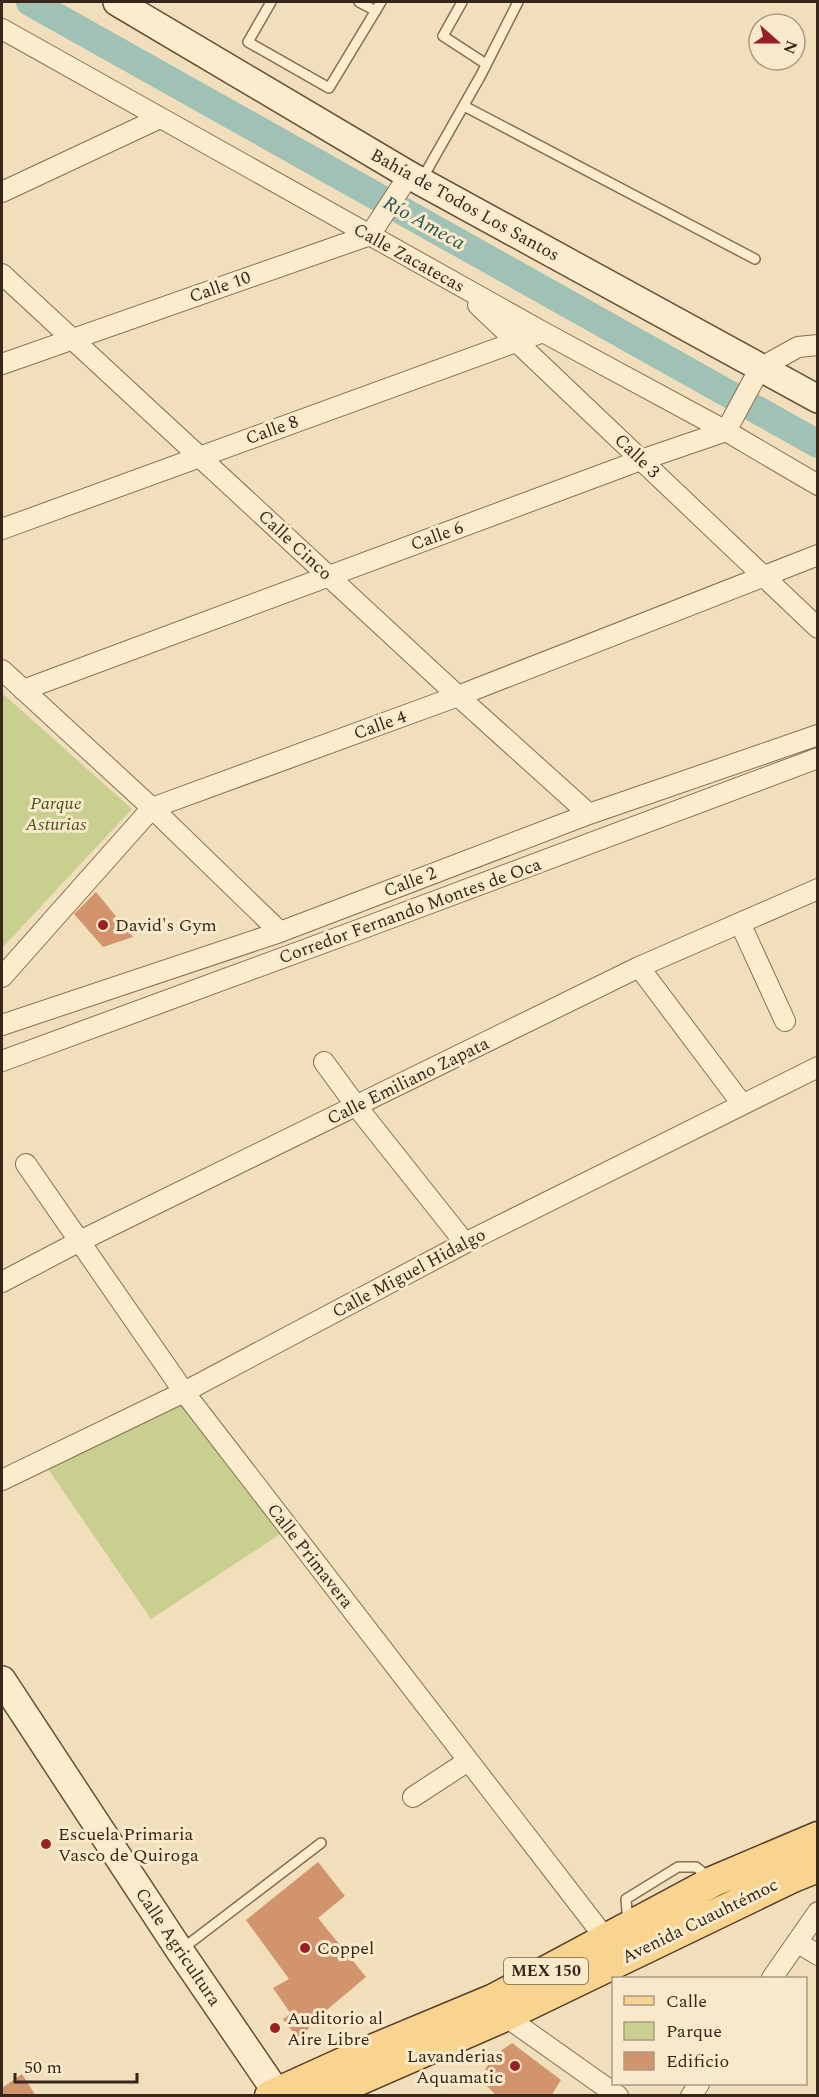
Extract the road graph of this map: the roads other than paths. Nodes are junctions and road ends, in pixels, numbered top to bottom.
1 (117, 2) edge
2 (271, 2) edge
3 (359, 2) edge
4 (381, 2) edge
5 (462, 2) edge
6 (518, 2) edge
7 (376, 11) junction
8 (2, 29) edge
9 (486, 64) junction
10 (464, 106) junction
11 (160, 118) junction
12 (411, 181) junction
13 (2, 192) edge
14 (370, 236) junction
15 (755, 259) dead end
16 (2, 274) edge
17 (456, 284) junction
18 (543, 332) junction
19 (71, 339) junction
20 (517, 342) junction
21 (818, 345) edge
22 (2, 364) edge
23 (756, 375) junction
24 (818, 399) edge
25 (726, 431) junction
26 (200, 456) junction
27 (641, 460) junction
28 (818, 485) edge
29 (2, 529) edge
30 (818, 555) edge
31 (329, 576) junction
32 (764, 576) junction
33 (818, 628) edge
34 (2, 670) edge
35 (23, 690) junction
36 (458, 696) junction
37 (818, 735) edge
38 (818, 758) edge
39 (152, 807) junction
40 (589, 814) junction
41 (818, 890) edge
42 (740, 923) junction
43 (280, 932) junction
44 (639, 967) junction
45 (2, 977) edge
46 (785, 1021) dead end
47 (2, 1025) edge
48 (2, 1061) edge
49 (324, 1062) dead end
50 (818, 1067) edge
51 (742, 1104) junction
52 (357, 1107) junction
53 (26, 1164) dead end
54 (80, 1241) junction
55 (465, 1243) junction
56 (2, 1282) edge
57 (184, 1392) junction
58 (2, 1480) edge
59 (2, 1680) edge
60 (468, 1761) junction
61 (413, 1797) dead end
62 (818, 1838) edge
63 (321, 1843) dead end
64 (818, 1867) edge
65 (818, 1912) edge
66 (617, 1933) junction
67 (797, 1942) junction
68 (180, 1951) junction
69 (818, 1955) edge
70 (773, 1977) edge
71 (505, 2016) junction
72 (273, 2094) edge
73 (322, 2096) edge
74 (618, 2096) edge

1 - 12 main road, Bahía de Todos Los Santos
2 - 7 lane
3 - 7 lane
4 - 7 lane
5 - 9 lane
6 - 9 lane
8 - 11 street, Calle Zacatecas
9 - 10 lane
10 - 12 lane
10 - 15 lane
11 - 13 street
11 - 14 street, Calle Zacatecas
12 - 14 street
12 - 23 main road, Bahía de Todos Los Santos
14 - 17 street, Calle Zacatecas
14 - 19 street, Calle 10
16 - 19 street, Calle Cinco
17 - 18 street, Calle Zacatecas
17 - 20 street, Calle 3
18 - 20 street, Calle 8
18 - 25 street, Calle Zacatecas
19 - 22 street, Calle 10
19 - 26 street, Calle Cinco
20 - 26 street, Calle 8
20 - 27 street, Calle 3
21 - 23 street
23 - 24 main road, Bahía de Todos Los Santos
23 - 25 street
25 - 27 street, Calle 6
25 - 28 street, Calle Zacatecas
26 - 29 street, Calle 8
26 - 31 street, Calle Cinco
27 - 31 street, Calle 6
27 - 32 street, Calle 3
30 - 32 street, Calle 4
31 - 35 street, Calle 6
31 - 36 street, Calle Cinco
32 - 33 street, Calle 3
32 - 36 street, Calle 4
34 - 35 street
35 - 39 street
36 - 39 street, Calle 4
36 - 40 street, Calle Cinco
37 - 40 street, Calle 2
38 - 48 street, Corredor Fernando Montes de Oca
39 - 43 street
39 - 45 street, Calle 4
40 - 43 street, Calle 2
41 - 42 street, Calle Emiliano Zapata
42 - 44 street, Calle Emiliano Zapata
42 - 46 street
43 - 47 street, Calle 2
44 - 51 street
44 - 52 street, Calle Emiliano Zapata
49 - 52 street
50 - 51 street, Calle Miguel Hidalgo
51 - 55 street, Calle Miguel Hidalgo
52 - 54 street, Calle Emiliano Zapata
52 - 55 street
53 - 54 street, Calle Primavera
54 - 56 street, Calle Emiliano Zapata
54 - 57 street, Calle Primavera
55 - 57 street, Calle Miguel Hidalgo
57 - 58 street, Calle Miguel Hidalgo
57 - 60 street, Calle Primavera
59 - 68 main road, Calle Agricultura
60 - 61 street
60 - 66 street, Calle Primavera
62 - 66 main road, MEX 150
63 - 68 lane
64 - 71 main road, Avenida Cuauhtémoc / MEX 150
65 - 67 street
66 - 72 main road, MEX 150
67 - 69 street
67 - 70 street
68 - 72 main road, Calle Agricultura
71 - 73 main road, Avenida Cuauhtémoc / MEX 150
71 - 74 street

